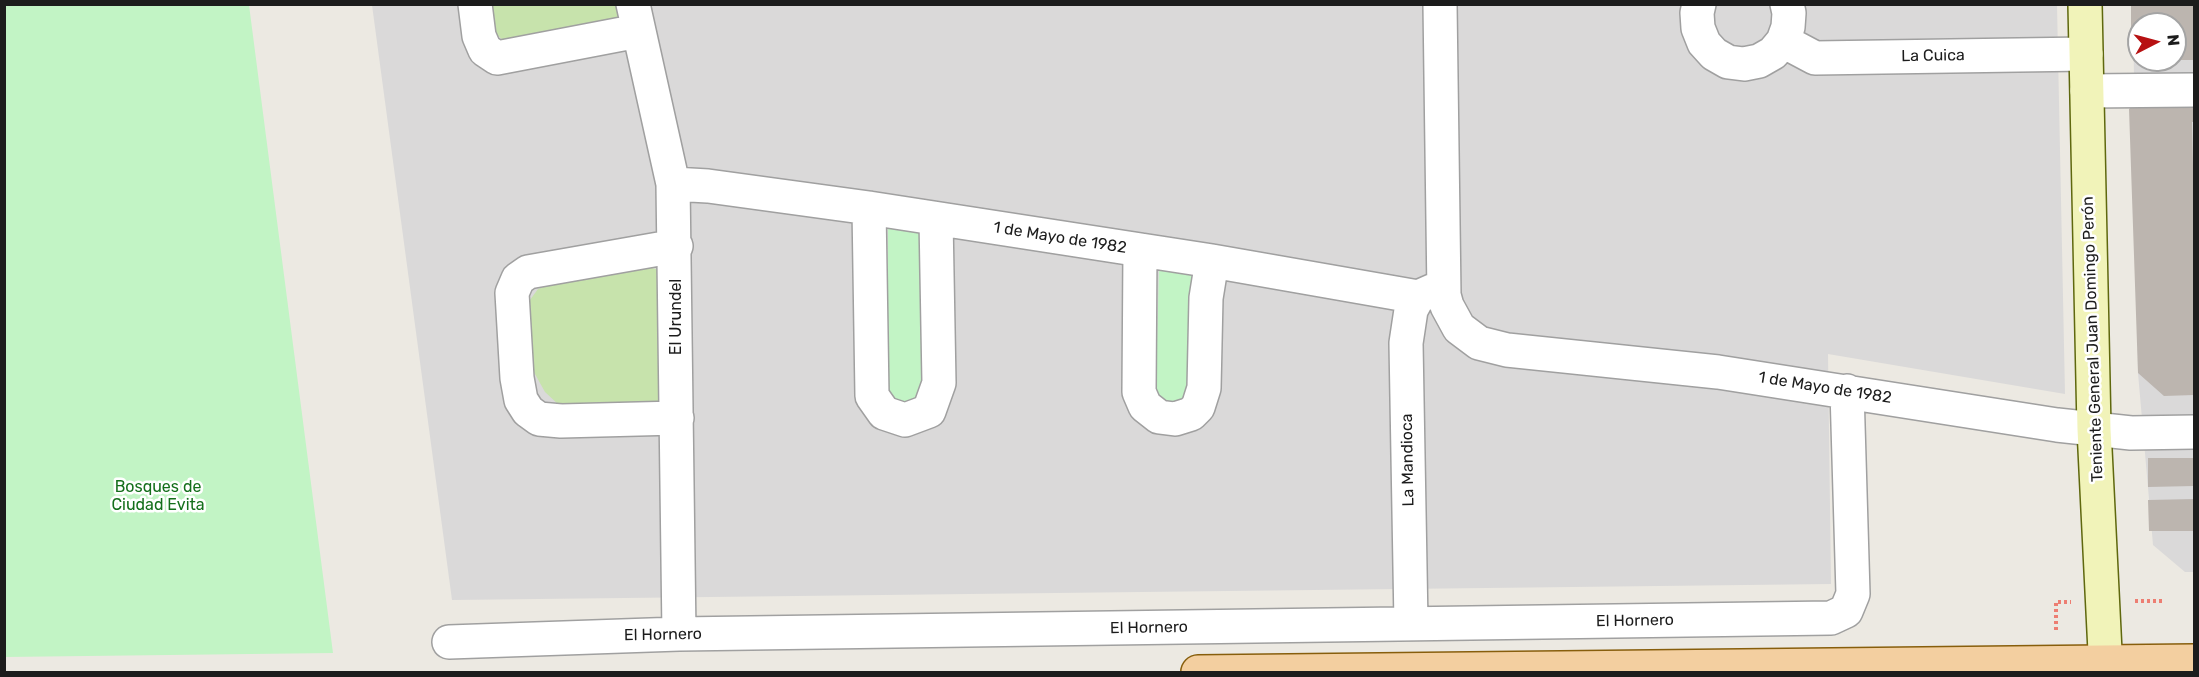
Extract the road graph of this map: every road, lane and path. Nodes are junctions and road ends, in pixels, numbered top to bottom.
1 (475, 4) edge
2 (1440, 4) edge
3 (1699, 4) edge
4 (1787, 4) edge
5 (2085, 4) edge
6 (636, 18) edge
7 (1783, 41) junction
8 (2086, 54) junction
9 (2194, 90) edge
10 (2086, 91) junction
11 (673, 184) junction
12 (868, 208) junction
13 (936, 219) junction
14 (676, 246) junction
15 (1140, 250) junction
16 (1212, 261) junction
17 (1430, 292) junction
18 (1459, 328) joint
19 (1847, 391) junction
20 (677, 418) junction
21 (2094, 429) junction
22 (2194, 432) edge
23 (1411, 624) junction
24 (679, 634) junction
25 (449, 642) dead end
26 (2194, 661) edge
27 (2106, 667) edge
28 (1198, 672) edge

1 - 6 street
2 - 17 street, La Mandioca
3 - 7 street
4 - 7 street
5 - 8 main road, Teniente General Juan Domingo Perón
6 - 11 street, El Urundel
7 - 8 street, La Cuica
8 - 10 main road, Teniente General Juan Domingo Perón
9 - 10 street
10 - 21 main road, Teniente General Juan Domingo Perón
11 - 12 street, 1 de Mayo de 1982
11 - 14 street, El Urundel
12 - 13 street, 1 de Mayo de 1982
12 - 13 street
13 - 15 street, 1 de Mayo de 1982
14 - 20 street, El Urundel
14 - 20 street
15 - 16 street, 1 de Mayo de 1982
15 - 16 street
16 - 17 street, 1 de Mayo de 1982
17 - 18 street, La Mandioca
17 - 23 street, La Mandioca
18 - 19 street, 1 de Mayo de 1982
19 - 21 street, 1 de Mayo de 1982
19 - 23 street, El Hornero
20 - 24 street, El Urundel
21 - 22 street, 1 de Mayo de 1982
21 - 27 main road, Teniente General Juan Domingo Perón
23 - 24 street, El Hornero
24 - 25 street, El Hornero
26 - 27 main road
27 - 28 main road

